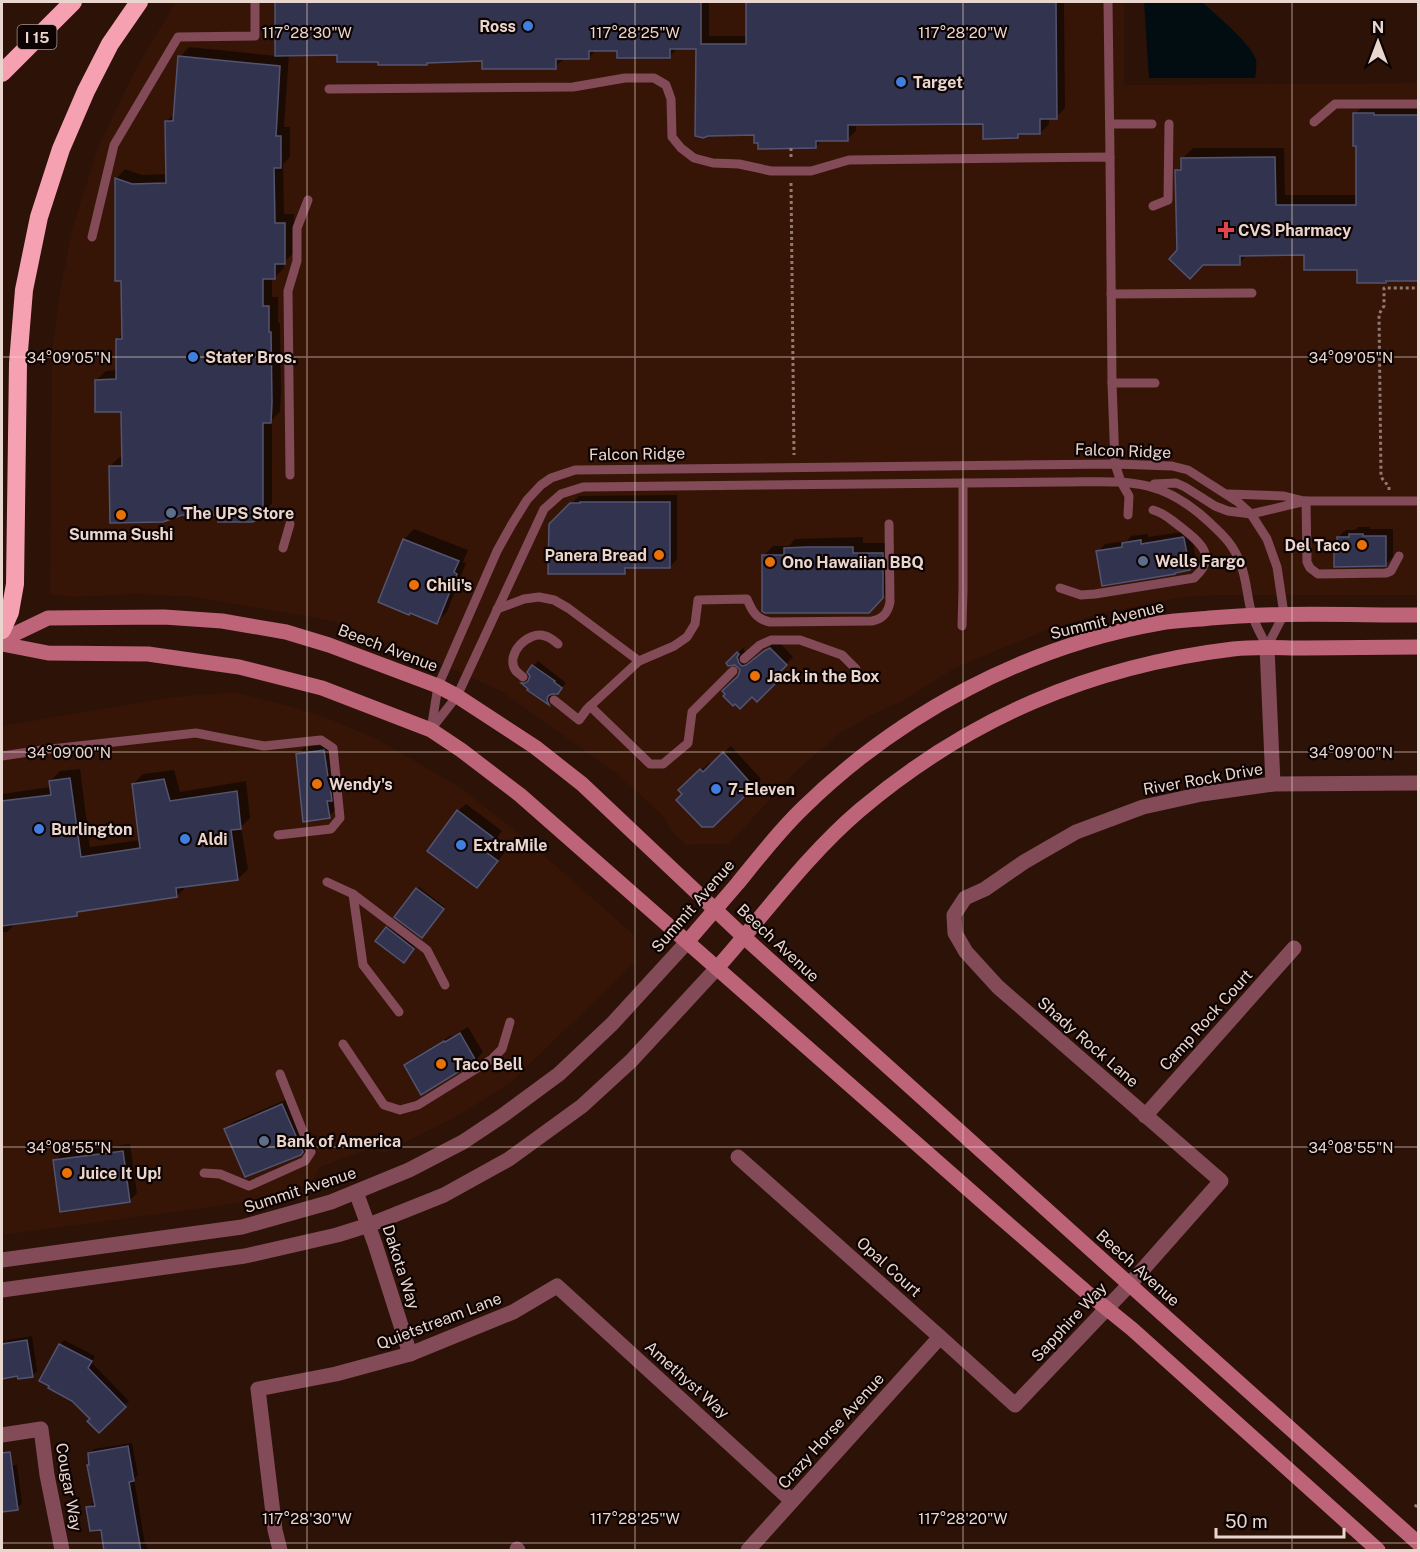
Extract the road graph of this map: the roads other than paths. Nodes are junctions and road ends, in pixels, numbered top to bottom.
1 (73, 2) edge
2 (139, 2) edge
3 (255, 2) edge
4 (1108, 2) edge
5 (2, 73) edge
6 (329, 90) dead end
7 (1419, 104) edge
8 (1314, 122) dead end
9 (1110, 124) junction
10 (1152, 124) dead end
11 (1169, 124) dead end
12 (1110, 157) junction
13 (308, 200) dead end
14 (1153, 206) dead end
15 (92, 237) dead end
16 (1252, 293) dead end
17 (1112, 294) junction
18 (1112, 383) junction
19 (1155, 383) dead end
20 (1115, 464) junction
21 (290, 475) dead end
22 (1121, 482) junction
23 (963, 483) junction
24 (1146, 485) junction
25 (1226, 494) junction
26 (1306, 501) junction
27 (1419, 501) edge
28 (1153, 510) dead end
29 (1251, 514) junction
30 (1128, 515) dead end
31 (290, 524) dead end
32 (889, 524) dead end
33 (283, 548) dead end
34 (1399, 556) dead end
35 (1060, 588) dead end
36 (497, 609) junction
37 (1284, 614) junction
38 (1252, 615) junction
39 (1419, 615) edge
40 (962, 627) dead end
41 (2, 630) edge
42 (2, 642) edge
43 (558, 644) dead end
44 (1267, 647) junction
45 (1419, 647) edge
46 (744, 659) dead end
47 (639, 661) junction
48 (856, 669) dead end
49 (733, 671) dead end
50 (523, 677) dead end
51 (438, 686) junction
52 (457, 696) junction
53 (554, 700) dead end
54 (590, 706) junction
55 (431, 730) junction
56 (2, 756) edge
57 (1419, 783) edge
58 (1273, 784) junction
59 (278, 835) dead end
60 (327, 882) dead end
61 (353, 894) junction
62 (715, 909) junction
63 (954, 915) joint
64 (744, 937) junction
65 (687, 941) junction
66 (1294, 948) dead end
67 (717, 968) junction
68 (445, 985) dead end
69 (399, 1012) dead end
70 (510, 1022) dead end
71 (343, 1044) dead end
72 (280, 1074) dead end
73 (1145, 1116) junction
74 (738, 1157) dead end
75 (204, 1173) dead end
76 (1221, 1181) joint
77 (356, 1192) junction
78 (369, 1225) junction
79 (2, 1260) edge
80 (1129, 1285) junction
81 (556, 1286) joint
82 (2, 1290) edge
83 (1107, 1308) junction
84 (940, 1337) junction
85 (410, 1354) junction
86 (1015, 1406) joint
87 (2, 1435) edge
88 (792, 1501) junction
89 (1419, 1543) edge
90 (62, 1551) edge
91 (280, 1551) edge
92 (748, 1551) edge
93 (1378, 1551) edge

1 - 5 highway, I 15
2 - 41 highway
3 - 15 lane
4 - 9 lane
6 - 12 lane
7 - 8 lane
9 - 10 lane
9 - 12 lane
11 - 14 lane
12 - 17 lane
13 - 21 lane
16 - 17 lane
17 - 18 lane
18 - 19 lane
18 - 20 lane
20 - 22 lane
20 - 25 lane, Falcon Ridge
20 - 51 lane, Falcon Ridge
22 - 23 lane, Falcon Ridge
22 - 24 lane, Falcon Ridge
22 - 30 lane
23 - 36 lane, Falcon Ridge
23 - 40 lane
24 - 29 lane
24 - 38 lane, Falcon Ridge
25 - 26 lane
25 - 29 lane, Falcon Ridge
26 - 27 lane
26 - 29 lane
26 - 34 lane
28 - 35 lane
29 - 37 lane, Falcon Ridge
31 - 33 lane
32 - 47 lane
36 - 47 lane
36 - 52 lane, Falcon Ridge
37 - 38 main road, Summit Avenue
37 - 39 main road, Summit Avenue
37 - 44 lane
38 - 44 lane, Falcon Ridge
38 - 62 main road, Summit Avenue
42 - 51 main road, Beech Avenue
42 - 55 main road, Beech Avenue
43 - 50 lane
44 - 45 main road
44 - 58 street
44 - 64 main road
46 - 48 lane
47 - 54 lane
49 - 54 lane
51 - 52 main road, Beech Avenue
51 - 55 lane, Falcon Ridge
52 - 55 lane, Falcon Ridge
52 - 62 main road, Beech Avenue
53 - 54 lane
55 - 65 main road, Beech Avenue
56 - 59 lane
57 - 58 street, River Rock Drive
58 - 63 street, River Rock Drive
60 - 61 lane
61 - 68 lane
61 - 69 lane
62 - 64 main road, Beech Avenue
62 - 65 main road, Summit Avenue
63 - 73 street, Shady Rock Lane
64 - 67 main road
64 - 80 main road, Beech Avenue
65 - 67 main road, Beech Avenue
65 - 77 street, Summit Avenue
66 - 73 street, Camp Rock Court
67 - 78 street
67 - 83 main road, Beech Avenue
70 - 71 lane
72 - 75 lane
73 - 76 street, Shady Rock Lane
74 - 84 street, Opal Court
76 - 80 street, Sapphire Way
77 - 78 street, Dakota Way
77 - 79 street, Summit Avenue
78 - 82 street
78 - 85 street, Dakota Way
80 - 83 street, Sapphire Way
80 - 89 main road, Beech Avenue
81 - 85 street, Quietstream Lane
81 - 88 street, Amethyst Way
83 - 86 street, Sapphire Way
83 - 93 main road, Beech Avenue
84 - 86 street, Opal Court
84 - 88 street, Crazy Horse Avenue
85 - 91 street, Quietstream Lane
87 - 90 street, Cougar Way
88 - 92 street, Crazy Horse Avenue

